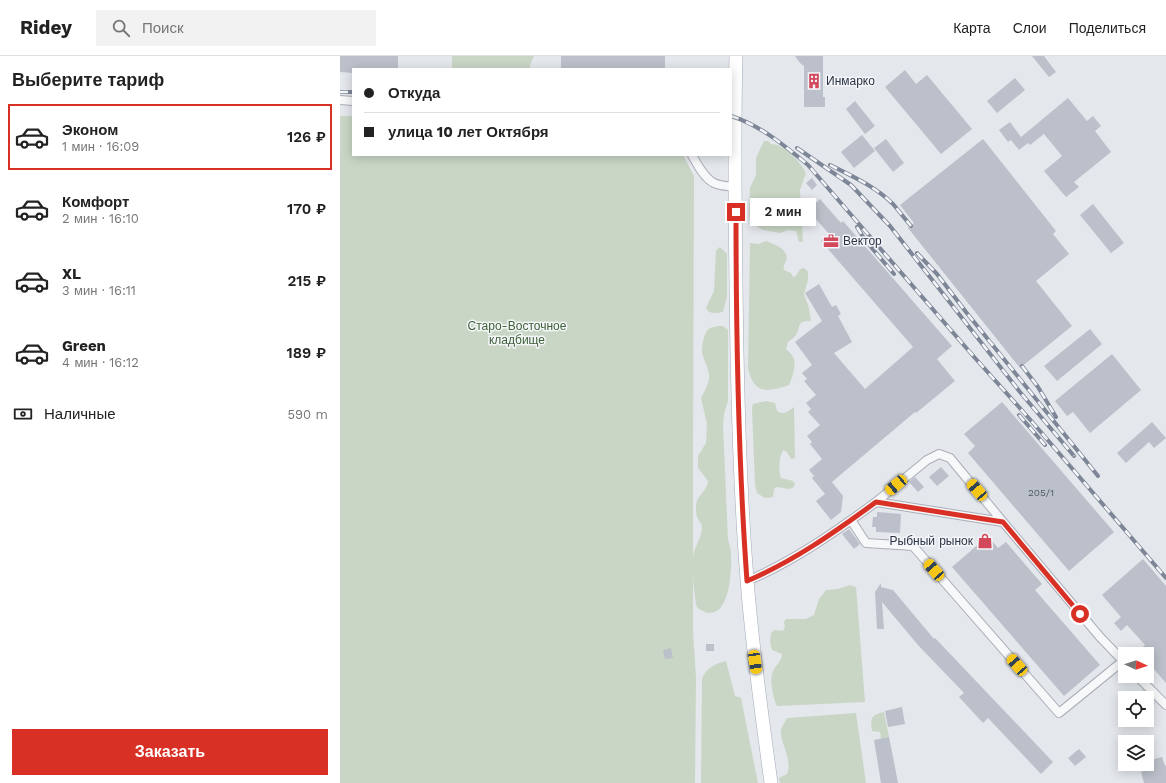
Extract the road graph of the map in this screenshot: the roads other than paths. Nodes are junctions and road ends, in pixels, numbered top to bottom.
1 (728, 56) edge
2 (736, 56) edge
3 (730, 68) edge
4 (732, 75) edge
5 (735, 90) junction
6 (340, 100) edge
7 (352, 100) edge
8 (693, 156) edge
9 (736, 187) junction
10 (876, 502) junction
11 (851, 520) junction
12 (1003, 522) junction
13 (747, 581) junction
14 (1118, 656) edge
15 (1118, 667) edge
16 (1144, 683) edge
17 (1166, 705) edge
18 (771, 783) edge

1 - 3 main road
2 - 5 main road
4 - 5 main road
5 - 9 main road
6 - 7 street
8 - 9 street
9 - 13 main road
10 - 11 street
10 - 12 street
10 - 12 street
11 - 13 street
11 - 15 street
12 - 14 street
13 - 18 main road
16 - 17 street

